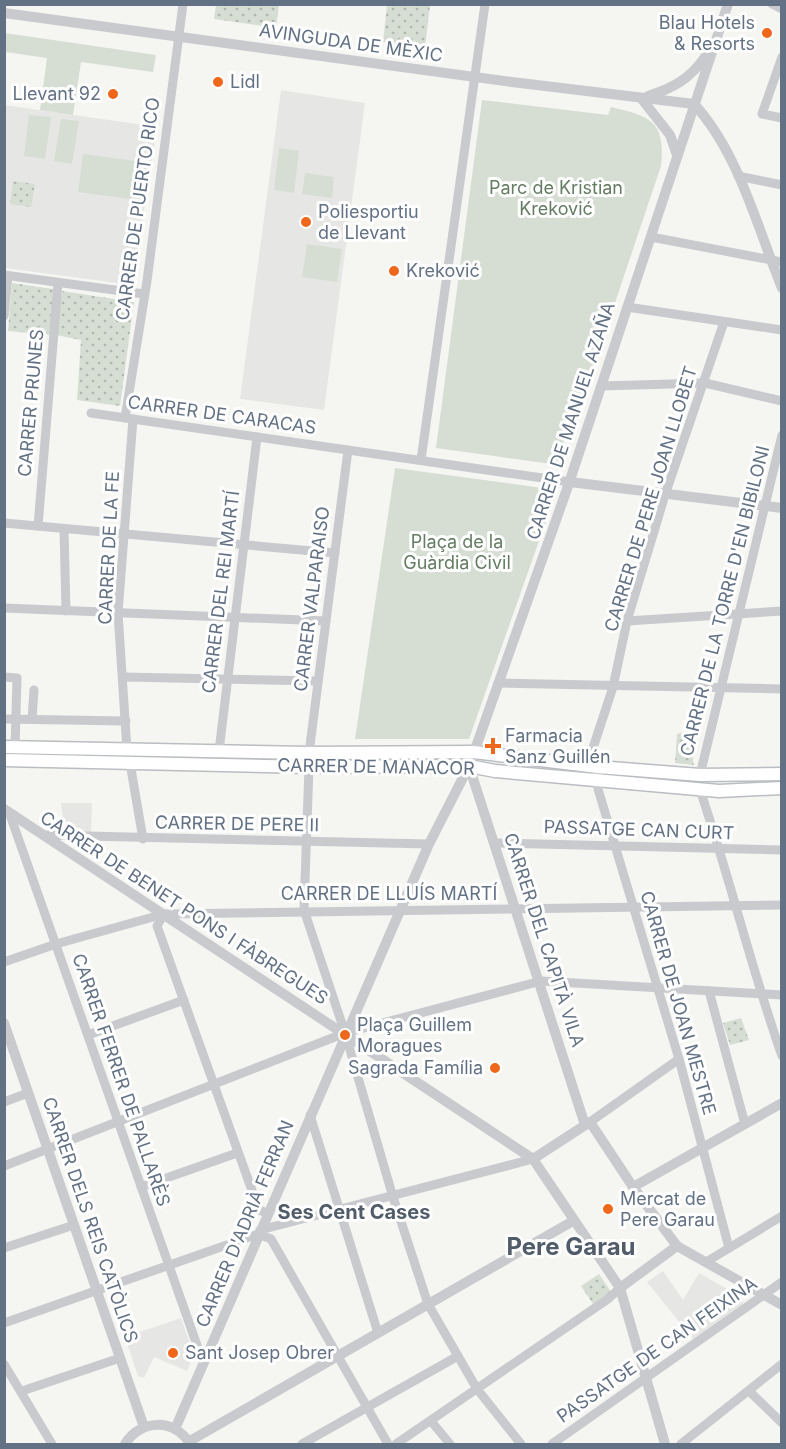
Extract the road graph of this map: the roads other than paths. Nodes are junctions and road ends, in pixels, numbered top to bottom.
1 (183, 4) edge
2 (485, 4) edge
3 (728, 4) edge
4 (772, 4) edge
5 (782, 9) edge
6 (4, 13) edge
7 (178, 36) junction
8 (712, 47) junction
9 (782, 57) edge
10 (475, 77) junction
11 (641, 98) junction
12 (694, 104) junction
13 (782, 118) edge
14 (677, 155) junction
15 (738, 176) junction
16 (782, 185) edge
17 (651, 237) junction
18 (776, 261) edge
19 (6, 276) edge
20 (58, 283) junction
21 (782, 288) edge
22 (144, 294) junction
23 (627, 307) junction
24 (4, 316) edge
25 (724, 322) junction
26 (782, 330) edge
27 (705, 383) junction
28 (601, 386) junction
29 (782, 401) edge
30 (91, 413) dead end
31 (129, 418) junction
32 (782, 435) edge
33 (256, 437) junction
34 (348, 450) junction
35 (421, 460) junction
36 (570, 482) junction
37 (665, 495) junction
38 (764, 506) junction
39 (782, 508) edge
40 (4, 523) edge
41 (38, 526) junction
42 (64, 529) junction
43 (126, 534) junction
44 (244, 544) junction
45 (335, 552) junction
46 (4, 608) edge
47 (66, 610) junction
48 (782, 611) edge
49 (118, 613) junction
50 (737, 614) junction
51 (235, 618) junction
52 (326, 621) junction
53 (627, 621) junction
54 (4, 677) edge
55 (124, 677) junction
56 (228, 679) junction
57 (318, 681) junction
58 (498, 683) junction
59 (613, 687) junction
60 (719, 688) junction
61 (782, 689) edge
62 (34, 690) dead end
63 (4, 719) edge
64 (16, 719) junction
65 (32, 719) junction
66 (126, 721) junction
67 (10, 748) edge
68 (219, 752) junction
69 (474, 752) junction
70 (309, 753) junction
71 (129, 756) junction
72 (4, 760) edge
73 (256, 766) junction
74 (470, 766) junction
75 (309, 767) junction
76 (598, 767) junction
77 (700, 774) junction
78 (782, 774) edge
79 (598, 780) junction
80 (782, 788) edge
81 (700, 790) junction
82 (7, 811) edge
83 (44, 835) junction
84 (142, 839) junction
85 (306, 842) junction
86 (495, 843) junction
87 (429, 844) junction
88 (616, 847) junction
89 (720, 849) junction
90 (782, 850) edge
91 (782, 904) edge
92 (737, 905) junction
93 (633, 908) junction
94 (304, 910) junction
95 (517, 910) junction
96 (401, 911) junction
97 (164, 914) junction
98 (56, 944) junction
99 (4, 962) edge
100 (541, 981) junction
101 (656, 988) junction
102 (709, 991) junction
103 (760, 994) junction
104 (782, 995) edge
105 (184, 1000) junction
106 (4, 1023) edge
107 (345, 1033) junction
108 (88, 1035) junction
109 (7, 1037) edge
110 (782, 1056) edge
111 (679, 1059) junction
112 (213, 1083) junction
113 (28, 1093) junction
114 (4, 1102) edge
115 (782, 1103) edge
116 (310, 1115) junction
117 (119, 1122) junction
118 (587, 1124) junction
119 (746, 1124) junction
120 (703, 1148) junction
121 (48, 1151) junction
122 (237, 1153) junction
123 (533, 1159) junction
124 (4, 1166) edge
125 (141, 1186) junction
126 (633, 1187) junction
127 (393, 1197) junction
128 (341, 1211) junction
129 (267, 1214) junction
130 (782, 1216) edge
131 (573, 1221) junction
132 (74, 1225) junction
133 (259, 1232) junction
134 (677, 1246) junction
135 (4, 1248) edge
136 (729, 1248) junction
137 (706, 1262) junction
138 (169, 1265) junction
139 (782, 1282) edge
140 (620, 1288) junction
141 (96, 1289) junction
142 (763, 1295) junction
143 (428, 1304) junction
144 (782, 1305) edge
145 (4, 1323) edge
146 (378, 1333) junction
147 (338, 1356) junction
148 (458, 1356) junction
149 (120, 1358) junction
150 (205, 1358) junction
151 (4, 1364) edge
152 (782, 1364) edge
153 (647, 1378) junction
154 (477, 1389) junction
155 (22, 1391) junction
156 (749, 1391) junction
157 (367, 1408) junction
158 (431, 1421) junction
159 (782, 1423) edge
160 (144, 1427) junction
161 (175, 1429) junction
162 (688, 1442) edge
163 (189, 1443) edge
164 (52, 1444) edge
165 (125, 1444) edge
166 (302, 1444) edge
167 (388, 1444) edge
168 (396, 1444) edge
169 (450, 1444) edge
170 (521, 1444) edge
171 (552, 1444) edge
172 (665, 1444) edge

1 - 7 street, CARRER DE PUERTO RICO
2 - 10 street
3 - 8 street, CARRER DE MANUEL AZAÑA
4 - 5 street
6 - 7 street, AVINGUDA DE MÈXIC
7 - 10 street, AVINGUDA DE MÈXIC
7 - 22 street, CARRER DE PUERTO RICO
8 - 11 street, CARRER DE MANUEL AZAÑA
8 - 12 street, CARRER DE MANUEL AZAÑA
9 - 13 street
10 - 11 street, AVINGUDA DE MÈXIC
10 - 35 street
11 - 12 street, AVINGUDA DE MÈXIC
11 - 14 street
12 - 14 street, CARRER DE MANUEL AZAÑA
12 - 15 street
14 - 17 street, CARRER DE MANUEL AZAÑA
15 - 16 street
15 - 18 street
17 - 18 street
17 - 23 street, CARRER DE MANUEL AZAÑA
18 - 21 street
19 - 20 street
19 - 24 street
20 - 22 street
20 - 41 street, CARRER PRUNES
22 - 31 street, CARRER DE PUERTO RICO
23 - 25 street
23 - 28 street, CARRER DE MANUEL AZAÑA
25 - 26 street
25 - 27 street, CARRER DE PERE JOAN LLOBET
27 - 28 street
27 - 29 street
27 - 37 street, CARRER DE PERE JOAN LLOBET
28 - 36 street, CARRER DE MANUEL AZAÑA
30 - 31 street, CARRER DE CARACAS
31 - 33 street, CARRER DE CARACAS
31 - 43 street, CARRER DE LA FE
32 - 38 street, CARRER DE LA TORRE D'EN BIBILONI
33 - 34 street, CARRER DE CARACAS
33 - 44 street, CARRER DEL REI MARTÍ
34 - 35 street
34 - 45 street, CARRER VALPARAISO
35 - 36 street
36 - 37 street
36 - 58 street, CARRER DE MANUEL AZAÑA
37 - 38 street
37 - 53 street, CARRER DE PERE JOAN LLOBET
38 - 39 street
38 - 50 street, CARRER DE LA TORRE D'EN BIBILONI
40 - 41 street
41 - 42 street
42 - 43 street
42 - 47 street
43 - 44 street
43 - 49 street, CARRER DE LA FE
44 - 45 street
44 - 51 street, CARRER DEL REI MARTÍ
45 - 52 street, CARRER VALPARAISO
46 - 47 street
47 - 49 street
48 - 50 street
49 - 51 street
49 - 55 street, CARRER DE LA FE
50 - 53 street
50 - 60 street, CARRER DE LA TORRE D'EN BIBILONI
51 - 52 street
51 - 56 street, CARRER DEL REI MARTÍ
52 - 57 street, CARRER VALPARAISO
53 - 59 street, CARRER DE PERE JOAN LLOBET
54 - 64 street
55 - 56 street
55 - 66 street, CARRER DE LA FE
56 - 57 street
56 - 68 street, CARRER DEL REI MARTÍ
57 - 70 street, CARRER VALPARAISO
58 - 59 street
58 - 69 street, CARRER DE MANUEL AZAÑA
59 - 60 street
59 - 76 street, CARRER DE PERE JOAN LLOBET
60 - 61 street
60 - 77 street, CARRER DE LA TORRE D'EN BIBILONI
62 - 65 street
63 - 64 street
64 - 65 street
64 - 67 street
65 - 66 street
66 - 71 street, CARRER DE LA FE
67 - 71 main road, CARRER DE MANACOR
68 - 70 main road, CARRER DE MANACOR
68 - 71 main road, CARRER DE MANACOR
69 - 70 main road, CARRER DE MANACOR
69 - 74 street, CARRER DE MANUEL AZAÑA
69 - 76 main road, CARRER DE MANACOR
70 - 73 main road
71 - 72 main road, CARRER DE MANACOR
71 - 73 main road, CARRER DE MANACOR
71 - 84 street, CARRER DE LA FE
73 - 75 main road, CARRER DE MANACOR
74 - 75 main road, CARRER DE MANACOR
74 - 79 main road, CARRER DE MANACOR
74 - 86 street, CARRER DEL CAPITÀ VILA
74 - 87 street, CARRER DE MANUEL AZAÑA
75 - 85 street
76 - 77 main road, CARRER DE MANACOR
76 - 79 street, CARRER DE JOAN MESTRE
77 - 78 main road, CARRER DE MANACOR
79 - 81 main road, CARRER DE MANACOR
79 - 88 street, CARRER DE JOAN MESTRE
80 - 81 main road, CARRER DE MANACOR
81 - 89 street
82 - 83 street, CARRER DE BENET PONS I FÀBREGUES
82 - 98 street, CARRER FERRER DE PALLARÈS
83 - 84 street, CARRER DE PERE II
83 - 97 street, CARRER DE BENET PONS I FÀBREGUES
84 - 85 street, CARRER DE PERE II
85 - 87 street, CARRER DE PERE II
85 - 94 street
86 - 88 street, PASSATGE CAN CURT
86 - 95 street, CARRER DEL CAPITÀ VILA
87 - 96 street, CARRER DE MANUEL AZAÑA
88 - 89 street, PASSATGE CAN CURT
88 - 93 street, CARRER DE JOAN MESTRE
89 - 90 street, PASSATGE CAN CURT
89 - 92 street
91 - 92 street, CARRER DE LLUÍS MARTÍ
92 - 93 street, CARRER DE LLUÍS MARTÍ
92 - 103 street
93 - 95 street, CARRER DE LLUÍS MARTÍ
93 - 101 street, CARRER DE JOAN MESTRE
94 - 96 street, CARRER DE LLUÍS MARTÍ
94 - 97 street, CARRER DE LLUÍS MARTÍ
94 - 107 street
95 - 96 street, CARRER DE LLUÍS MARTÍ
95 - 100 street, CARRER DEL CAPITÀ VILA
96 - 107 street, CARRER D'ADRIÀ FERRAN
97 - 98 street, CARRER DE LLUÍS MARTÍ
97 - 105 street
97 - 107 street, CARRER DE BENET PONS I FÀBREGUES
98 - 99 street, CARRER DE LLUÍS MARTÍ
98 - 108 street, CARRER FERRER DE PALLARÈS
100 - 101 street
100 - 107 street
100 - 118 street, CARRER DEL CAPITÀ VILA
101 - 102 street
101 - 111 street, CARRER DE JOAN MESTRE
102 - 103 street
102 - 119 street
103 - 104 street
103 - 110 street
105 - 108 street
105 - 112 street
106 - 109 street, CARRER DELS REIS CATÒLICS
107 - 112 street
107 - 116 street, CARRER D'ADRIÀ FERRAN
107 - 123 street, CARRER DE BENET PONS I FÀBREGUES
107 - 127 street
108 - 117 street, CARRER FERRER DE PALLARÈS
109 - 113 street, CARRER DELS REIS CATÒLICS
111 - 118 street
111 - 120 street, CARRER DE JOAN MESTRE
112 - 117 street
112 - 122 street
113 - 114 street
113 - 121 street, CARRER DELS REIS CATÒLICS
115 - 119 street
116 - 128 street
116 - 129 street, CARRER D'ADRIÀ FERRAN
117 - 121 street
117 - 125 street, CARRER FERRER DE PALLARÈS
118 - 123 street
118 - 126 street, CARRER DEL CAPITÀ VILA
119 - 120 street
120 - 126 street
120 - 136 street, CARRER DE JOAN MESTRE
121 - 124 street
121 - 132 street, CARRER DELS REIS CATÒLICS
122 - 125 street
122 - 129 street
123 - 127 street
123 - 131 street
125 - 138 street, CARRER FERRER DE PALLARÈS
126 - 134 street, CARRER DEL CAPITÀ VILA
127 - 128 street
127 - 143 street
128 - 133 street
128 - 146 street
129 - 133 street, CARRER D'ADRIÀ FERRAN
130 - 136 street
131 - 140 street
131 - 143 street
132 - 135 street
132 - 141 street, CARRER DELS REIS CATÒLICS
133 - 138 street
133 - 147 street
133 - 150 street, CARRER D'ADRIÀ FERRAN
134 - 137 street
134 - 140 street
136 - 137 street
137 - 142 street
138 - 141 street
138 - 150 street, CARRER FERRER DE PALLARÈS
139 - 142 street, PASSATGE DE CAN FEIXINA
140 - 153 street
140 - 154 street
141 - 145 street
141 - 149 street, CARRER DELS REIS CATÒLICS
142 - 144 street
142 - 153 street, PASSATGE DE CAN FEIXINA
143 - 146 street
143 - 148 street
146 - 147 street
147 - 157 street
147 - 163 street
148 - 154 street
148 - 157 street
149 - 155 street
149 - 160 street, CARRER DELS REIS CATÒLICS
150 - 161 street, CARRER D'ADRIÀ FERRAN
151 - 155 street
152 - 156 street
153 - 171 street, PASSATGE DE CAN FEIXINA
153 - 172 street
154 - 158 street
154 - 170 street
155 - 164 street
156 - 159 street
156 - 162 street
157 - 166 street
157 - 167 street
158 - 168 street
158 - 169 street
160 - 161 street
160 - 165 street
161 - 163 street

